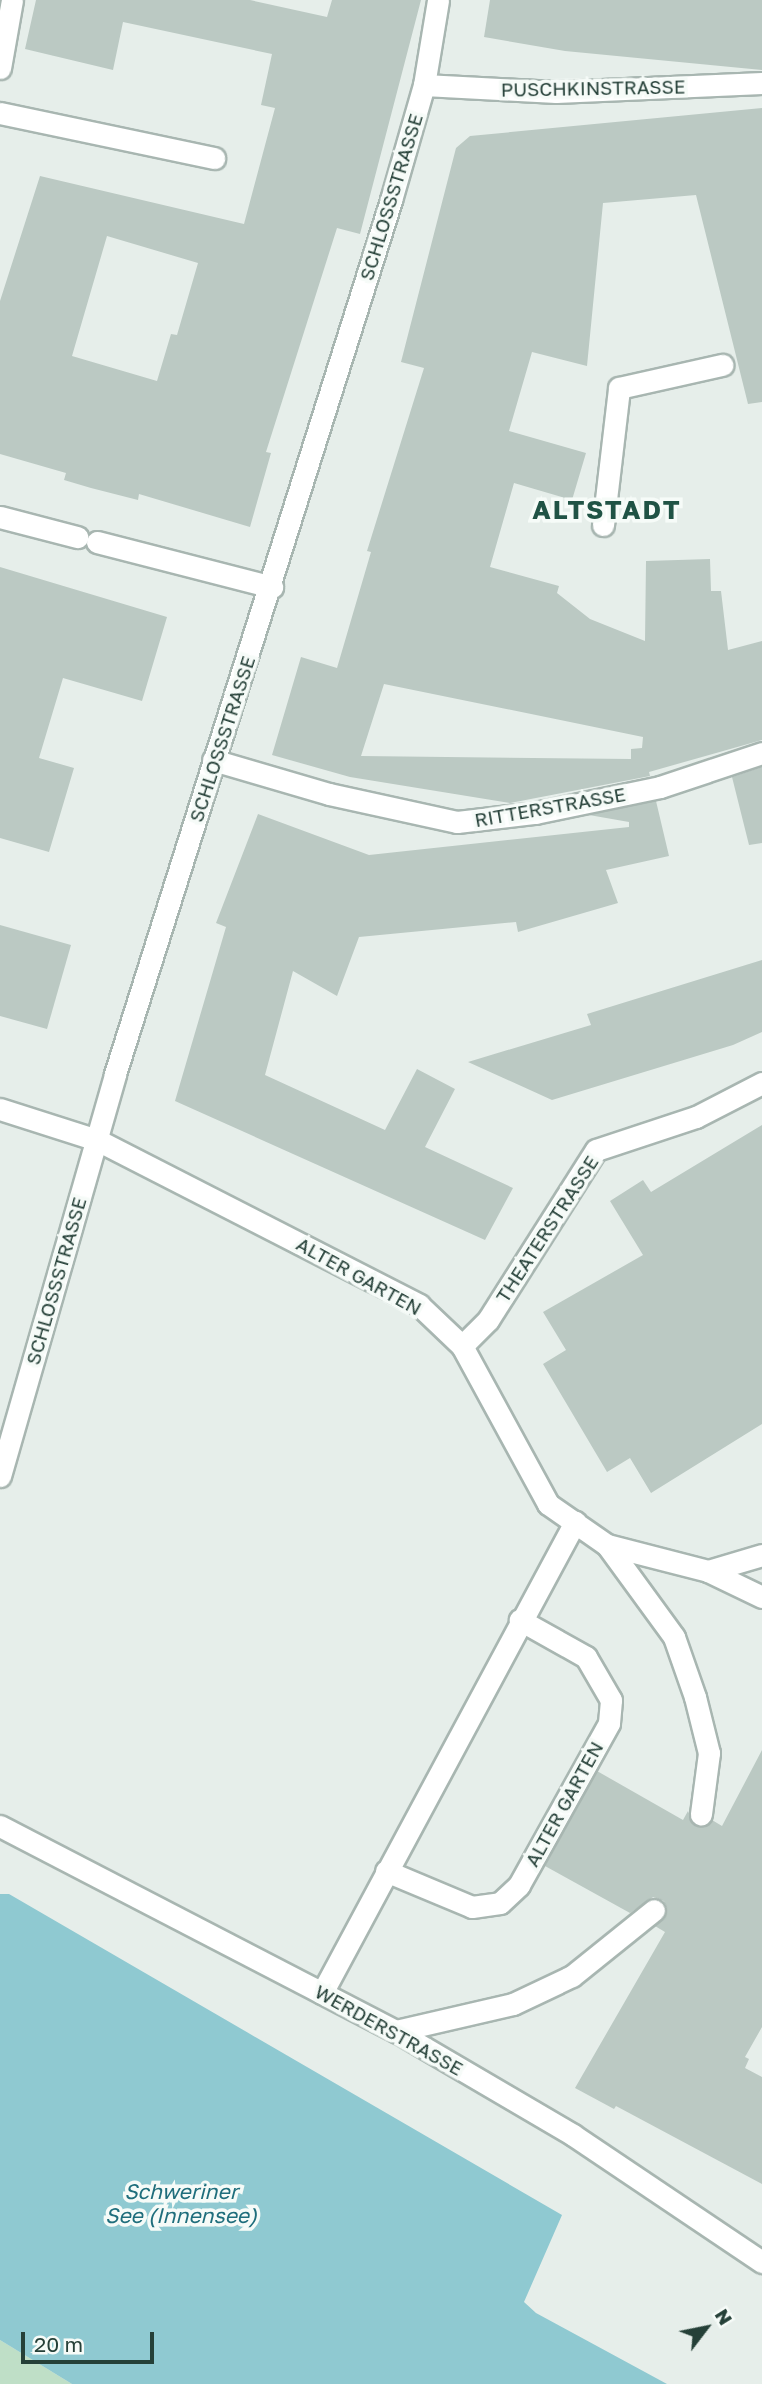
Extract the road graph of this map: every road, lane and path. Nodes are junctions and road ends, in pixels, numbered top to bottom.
1 (12, 0) edge
2 (439, 0) edge
3 (0, 68) edge
4 (762, 83) edge
5 (424, 85) junction
6 (0, 113) edge
7 (215, 159) dead end
8 (722, 365) dead end
9 (0, 517) edge
10 (603, 525) dead end
11 (272, 587) junction
12 (762, 753) edge
13 (213, 760) junction
14 (762, 1083) edge
15 (0, 1110) edge
16 (97, 1140) junction
17 (462, 1346) junction
18 (0, 1476) edge
19 (575, 1522) junction
20 (607, 1545) junction
21 (762, 1555) edge
22 (708, 1571) junction
23 (762, 1597) edge
24 (520, 1620) junction
25 (701, 1814) dead end
26 (0, 1826) edge
27 (386, 1871) junction
28 (654, 1910) dead end
29 (322, 1993) junction
30 (396, 2031) junction
31 (762, 2262) edge

1 - 3 street
2 - 5 street, SCHLOSSSTRASSE
4 - 5 street, PUSCHKINSTRASSE
5 - 11 street, SCHLOSSSTRASSE
6 - 7 street
8 - 10 street
9 - 11 street
11 - 13 street, SCHLOSSSTRASSE
12 - 13 street, RITTERSTRASSE
13 - 16 street, SCHLOSSSTRASSE
14 - 17 street, THEATERSTRASSE
15 - 16 street, ALTER GARTEN
16 - 17 street, ALTER GARTEN
16 - 18 street, SCHLOSSSTRASSE
17 - 19 street, ALTER GARTEN
19 - 20 street, ALTER GARTEN
19 - 24 street
20 - 22 street, ALTER GARTEN
20 - 25 street
21 - 22 street
22 - 23 street, ALTER GARTEN
24 - 27 street
24 - 27 street, ALTER GARTEN
26 - 29 street, WERDERSTRASSE
27 - 29 street
28 - 30 street
29 - 30 street, WERDERSTRASSE
30 - 31 street, WERDERSTRASSE

